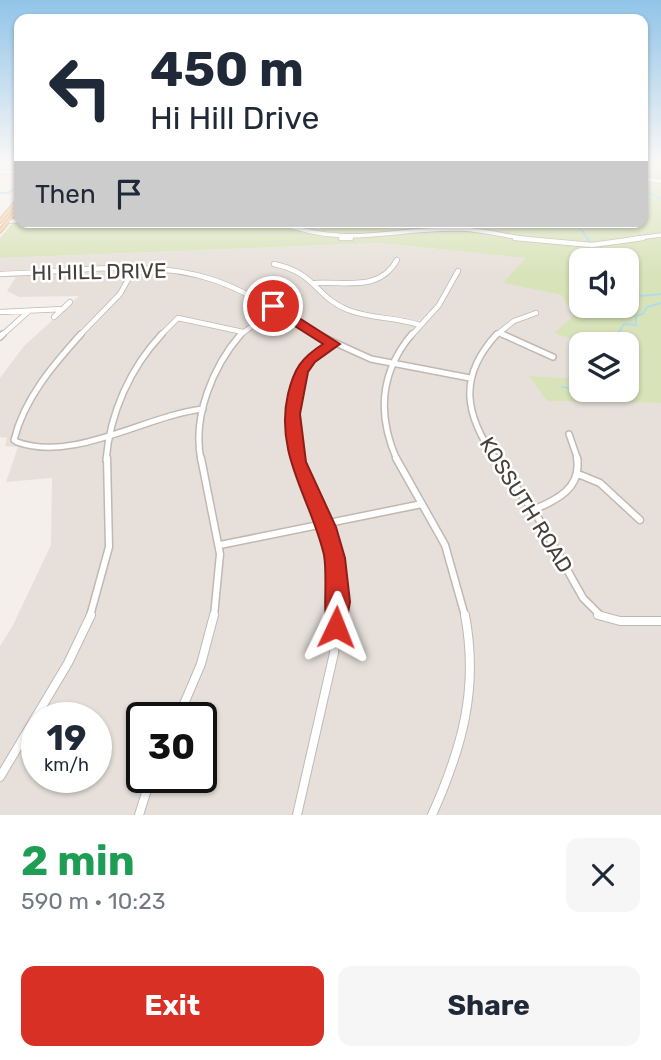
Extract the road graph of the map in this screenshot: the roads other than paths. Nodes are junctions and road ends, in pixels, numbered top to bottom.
1 (14, 205) edge
2 (5, 215) junction
3 (13, 216) joint
4 (0, 221) edge
5 (9, 221) junction
6 (14, 221) edge
7 (294, 228) edge
8 (0, 231) edge
9 (661, 235) edge
10 (397, 260) dead end
11 (274, 264) dead end
12 (134, 269) junction
13 (458, 271) dead end
14 (0, 274) edge
15 (315, 283) junction
16 (70, 303) dead end
17 (62, 309) junction
18 (29, 311) junction
19 (0, 312) edge
20 (283, 312) junction
21 (536, 313) dead end
22 (54, 317) dead end
23 (418, 325) junction
24 (243, 332) junction
25 (499, 333) junction
26 (0, 337) edge
27 (333, 344) junction
28 (553, 357) dead end
29 (390, 362) junction
30 (470, 378) junction
31 (203, 409) junction
32 (569, 434) dead end
33 (108, 437) junction
34 (578, 474) junction
35 (422, 504) junction
36 (533, 510) junction
37 (640, 520) dead end
38 (325, 524) junction
39 (220, 545) junction
40 (661, 621) edge
41 (185, 702) edge
42 (0, 777) edge
43 (146, 793) edge
44 (139, 815) edge
45 (297, 815) edge
46 (432, 815) edge

1 - 2 main road
2 - 3 main road
2 - 4 main road
3 - 5 main road
5 - 6 street
5 - 8 main road
7 - 9 street
10 - 15 street
11 - 15 street
12 - 14 street, HI HILL DRIVE
12 - 20 street, HI HILL DRIVE
12 - 33 street
13 - 23 street
15 - 23 street
16 - 17 street
17 - 18 street
17 - 22 street
18 - 19 street
18 - 26 street
20 - 24 street
20 - 27 street, HI HILL DRIVE
21 - 25 street
23 - 29 street
24 - 31 street
24 - 33 street
25 - 28 street
25 - 30 street
27 - 29 street, HI HILL DRIVE
27 - 38 street
29 - 30 street, HI HILL DRIVE
29 - 35 street
30 - 36 street, KOSSUTH ROAD
31 - 33 street
31 - 39 street
32 - 34 street
33 - 42 street
34 - 36 street
34 - 37 street
35 - 38 street
35 - 46 street
36 - 40 street, KOSSUTH ROAD
38 - 39 street
38 - 45 street
39 - 41 street
43 - 44 street

